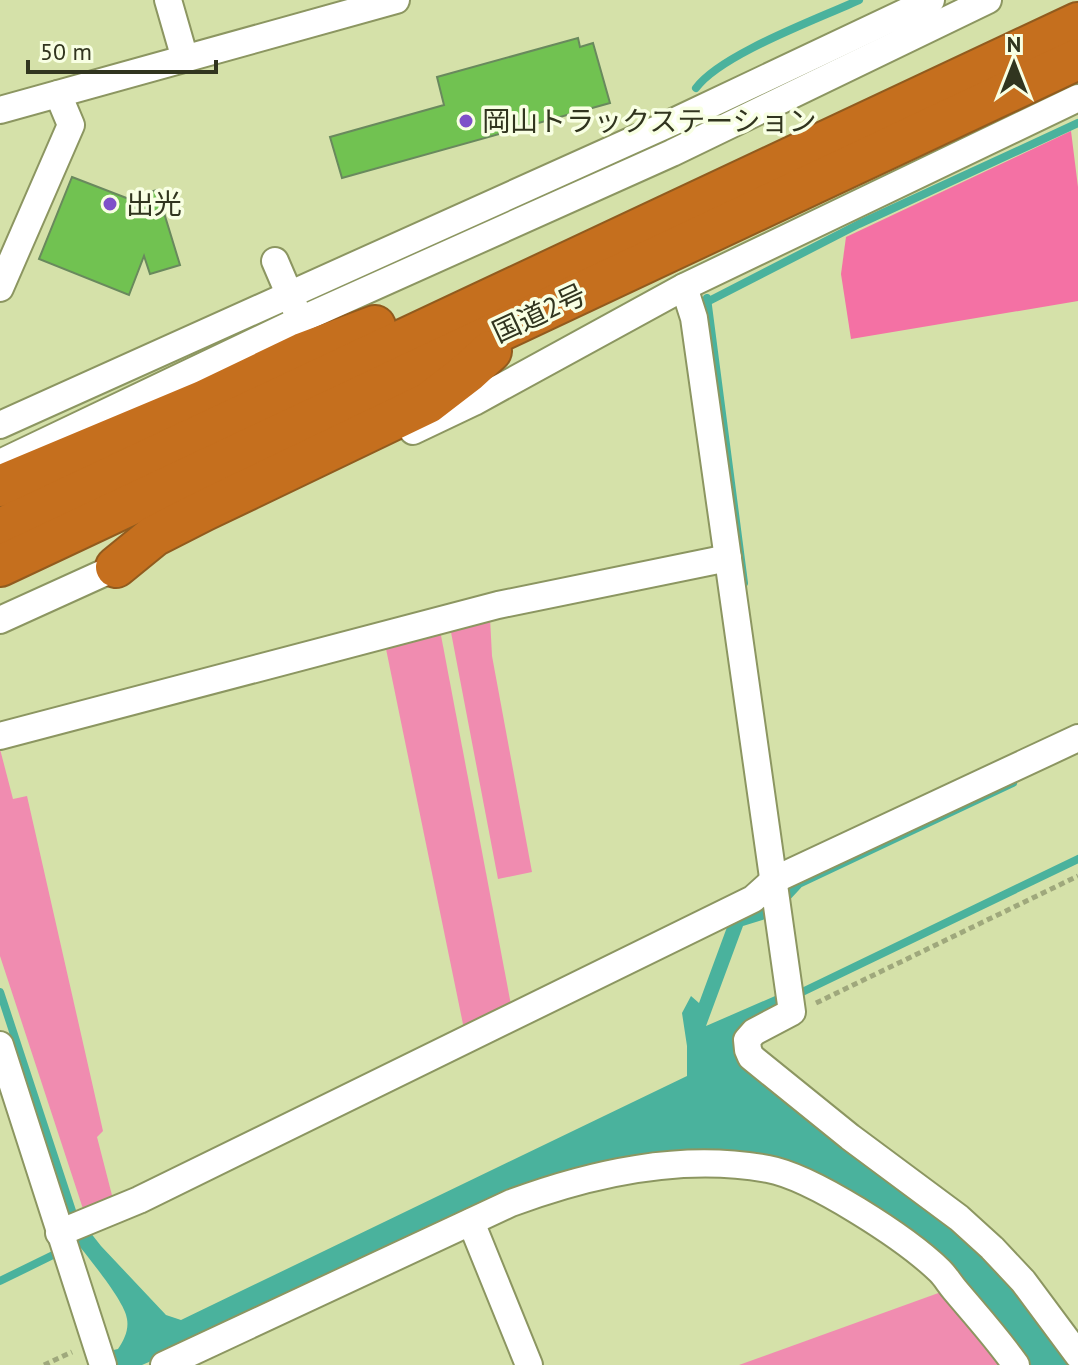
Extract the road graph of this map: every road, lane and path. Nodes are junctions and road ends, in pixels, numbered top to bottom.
1 (168, 0) edge
2 (396, 0) edge
3 (931, 0) edge
4 (988, 0) edge
5 (1078, 13) edge
6 (1078, 23) edge
7 (1039, 42) junction
8 (185, 59) junction
9 (1078, 59) edge
10 (58, 94) junction
11 (1078, 98) edge
12 (0, 110) edge
13 (275, 261) dead end
14 (684, 287) junction
15 (0, 288) edge
16 (295, 308) junction
17 (464, 310) junction
18 (526, 319) junction
19 (0, 425) edge
20 (0, 463) edge
21 (0, 486) edge
22 (0, 529) edge
23 (728, 558) junction
24 (0, 566) edge
25 (116, 567) junction
26 (0, 620) edge
27 (0, 736) edge
28 (1078, 738) edge
29 (1078, 876) edge
30 (781, 877) junction
31 (790, 1001) junction
32 (0, 1045) edge
33 (471, 1222) junction
34 (71, 1228) junction
35 (1078, 1355) edge
36 (102, 1362) edge
37 (164, 1365) edge
38 (529, 1365) edge
39 (1016, 1365) edge

1 - 8 street
2 - 8 street
3 - 16 street
4 - 16 street
5 - 7 highway
6 - 7 highway, 国道2号
7 - 17 highway, 国道2号
8 - 10 street
9 - 18 highway, 国道2号
10 - 12 street
10 - 15 street
11 - 14 street
13 - 16 street
14 - 23 street
14 - 25 street
16 - 19 street
16 - 20 street
17 - 21 highway
17 - 22 highway, 国道2号
18 - 24 highway, 国道2号
18 - 25 highway
23 - 27 street
23 - 30 street
25 - 26 street
28 - 30 street
29 - 31 path
30 - 31 street
30 - 34 street
31 - 35 street
32 - 34 street
33 - 37 street
33 - 38 street
33 - 39 street
34 - 36 street

